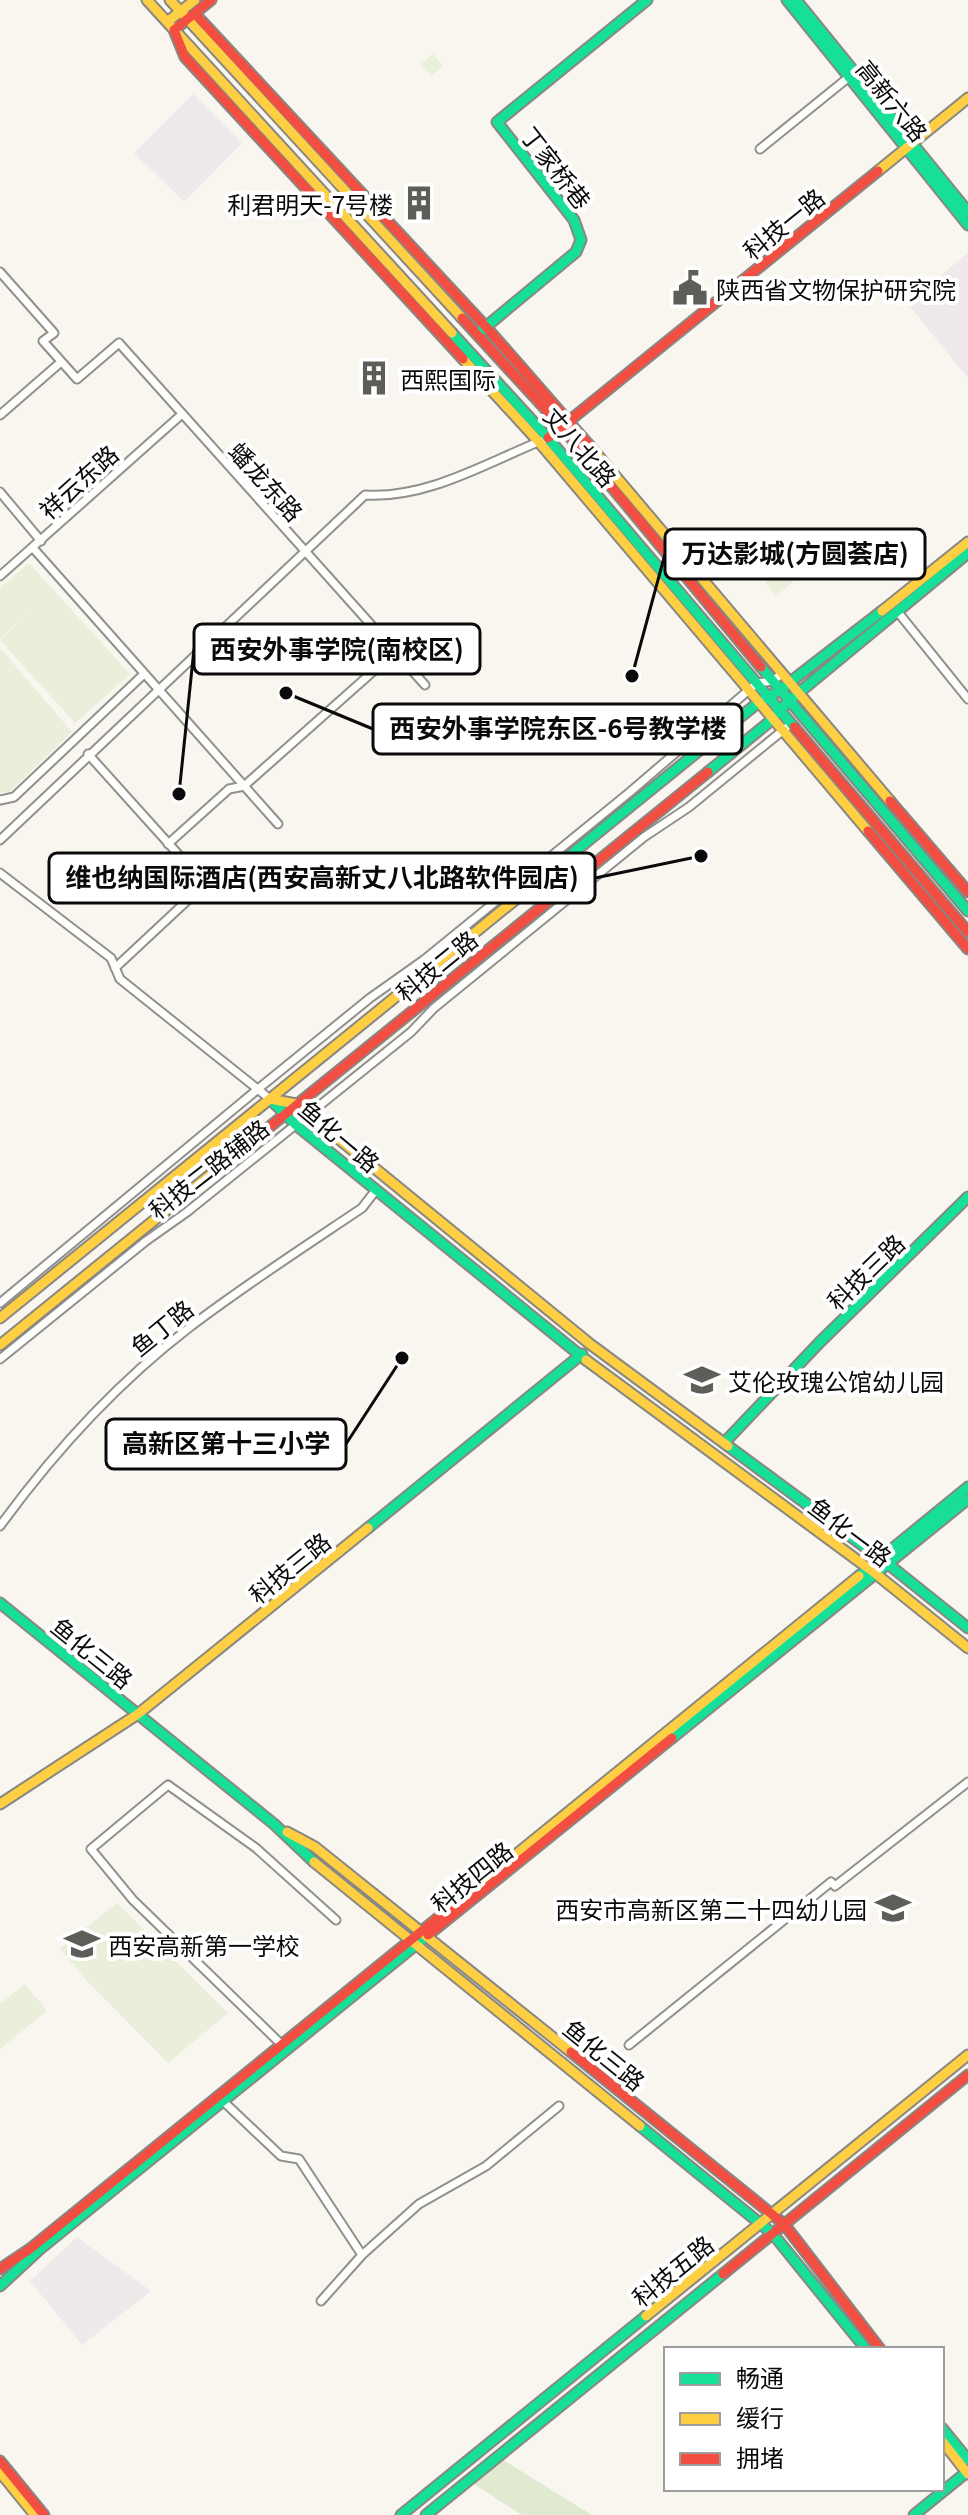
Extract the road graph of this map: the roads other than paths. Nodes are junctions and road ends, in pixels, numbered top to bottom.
1 (147, 0) edge
2 (170, 0) edge
3 (195, 0) edge
4 (211, 0) edge
5 (647, 0) edge
6 (787, 0) edge
7 (796, 0) edge
8 (188, 15) junction
9 (171, 26) junction
10 (849, 77) junction
11 (968, 98) edge
12 (909, 146) junction
13 (760, 149) dead end
14 (968, 212) edge
15 (968, 225) edge
16 (0, 272) edge
17 (486, 327) junction
18 (477, 334) junction
19 (61, 362) junction
20 (0, 415) edge
21 (181, 415) junction
22 (565, 424) junction
23 (544, 440) junction
24 (0, 492) edge
25 (41, 541) junction
26 (968, 542) edge
27 (33, 548) junction
28 (305, 553) junction
29 (968, 553) edge
30 (0, 576) edge
31 (897, 611) junction
32 (395, 652) junction
33 (144, 674) junction
34 (785, 679) junction
35 (425, 685) dead end
36 (776, 686) junction
37 (752, 687) junction
38 (157, 690) junction
39 (800, 693) junction
40 (763, 699) junction
41 (968, 699) edge
42 (790, 700) junction
43 (809, 703) junction
44 (782, 711) junction
45 (799, 711) junction
46 (773, 719) junction
47 (792, 723) junction
48 (783, 730) junction
49 (88, 754) junction
50 (244, 786) junction
51 (0, 800) edge
52 (278, 824) dead end
53 (0, 840) edge
54 (168, 844) junction
55 (0, 873) edge
56 (968, 892) edge
57 (968, 911) edge
58 (968, 932) edge
59 (968, 949) edge
60 (115, 968) junction
61 (258, 1089) junction
62 (270, 1099) junction
63 (296, 1104) junction
64 (283, 1114) junction
65 (308, 1115) junction
66 (296, 1125) junction
67 (376, 1190) junction
68 (968, 1197) edge
69 (0, 1303) edge
70 (0, 1318) edge
71 (590, 1344) junction
72 (0, 1345) edge
73 (581, 1356) junction
74 (0, 1359) edge
75 (724, 1443) junction
76 (968, 1487) edge
77 (968, 1499) edge
78 (0, 1526) edge
79 (884, 1561) junction
80 (872, 1571) junction
81 (0, 1603) edge
82 (968, 1628) edge
83 (968, 1648) edge
84 (138, 1714) junction
85 (968, 1782) edge
86 (0, 1804) edge
87 (274, 1824) junction
88 (336, 1920) dead end
89 (425, 1934) junction
90 (414, 1943) junction
91 (282, 2045) junction
92 (629, 2045) dead end
93 (968, 2055) edge
94 (968, 2075) edge
95 (224, 2102) junction
96 (559, 2106) dead end
97 (830, 2168) junction
98 (839, 2180) junction
99 (772, 2215) junction
100 (760, 2224) junction
101 (784, 2224) junction
102 (773, 2234) junction
103 (362, 2255) junction
104 (0, 2269) edge
105 (700, 2273) junction
106 (709, 2285) junction
107 (0, 2286) edge
108 (321, 2301) dead end
109 (864, 2347) edge
110 (878, 2347) edge
111 (944, 2430) edge
112 (944, 2443) edge
113 (968, 2460) edge
114 (0, 2461) edge
115 (0, 2472) edge
116 (968, 2472) edge
117 (35, 2515) edge
118 (44, 2515) edge
119 (401, 2515) edge
120 (426, 2515) edge
121 (914, 2515) edge

1 - 9 street, 丈八北路
2 - 8 street, 丈八北路
3 - 8 street
4 - 8 street
5 - 17 street, 丁家桥巷
6 - 10 street, 高新六路
7 - 12 street, 高新六路
8 - 9 street
8 - 17 street
8 - 18 street, 丈八北路
9 - 23 street, 丈八北路
10 - 12 street, 高新六路
10 - 13 street
11 - 12 street, 科技一路
12 - 14 street, 高新六路
12 - 15 street, 高新六路
12 - 22 street, 科技一路
16 - 19 street
17 - 18 street, 丁家桥巷
17 - 22 street
18 - 22 street, 丈八北路
19 - 20 street
19 - 21 street, 蟠龙东路
21 - 25 street, 祥云东路
21 - 28 street, 蟠龙东路
22 - 23 street, 科技一路
22 - 34 street
22 - 36 street, 丈八北路
23 - 28 street
23 - 37 street, 丈八北路
24 - 25 street
25 - 27 street, 祥云东路
26 - 34 street, 科技二路
27 - 30 street, 祥云东路
27 - 33 street
28 - 32 street, 蟠龙东路
28 - 38 street
29 - 31 street, 科技二路
31 - 39 street, 科技二路
31 - 41 street
32 - 35 street, 蟠龙东路
32 - 50 street
33 - 38 street
33 - 51 street
34 - 36 street, 科技二路
34 - 39 street
36 - 37 street
36 - 40 street, 科技二路
36 - 42 street, 丈八北路
37 - 40 street, 丈八北路
37 - 61 street, 科技二路辅路
38 - 49 street
38 - 50 street
39 - 42 street, 科技二路
39 - 43 street
40 - 44 street, 丈八北路
40 - 46 street
40 - 62 street, 科技二路
42 - 44 street, 科技二路
42 - 45 street, 丈八北路
43 - 45 street, 科技二路辅路
43 - 56 street
44 - 46 street, 科技二路
44 - 47 street, 丈八北路
45 - 47 street, 科技二路辅路
45 - 57 street, 丈八北路
46 - 48 street
46 - 63 street, 科技二路
47 - 48 street, 科技二路辅路
47 - 58 street, 丈八北路
48 - 59 street
48 - 65 street, 科技二路辅路
49 - 53 street
49 - 54 street
50 - 52 street
50 - 54 street
54 - 60 street
55 - 60 street
60 - 61 street
61 - 62 street
61 - 69 street, 科技二路辅路
62 - 63 street, 鱼化一路
62 - 64 street, 鱼化一路
62 - 70 street, 科技二路
63 - 64 street, 科技二路
63 - 65 street, 鱼化一路
64 - 66 street, 鱼化一路
64 - 72 street, 科技二路
65 - 66 street, 科技二路辅路
65 - 71 street, 鱼化一路
66 - 67 street, 鱼化一路
66 - 74 street, 科技二路辅路
67 - 73 street, 鱼化一路
67 - 78 street, 鱼丁路
68 - 75 street, 科技三路
71 - 73 street, 科技三路
71 - 75 street, 鱼化一路
73 - 80 street, 鱼化一路
73 - 84 street, 科技三路
75 - 79 street, 鱼化一路
76 - 79 street, 科技四路
77 - 79 street, 科技四路
79 - 80 street, 科技四路
79 - 82 street, 鱼化一路
80 - 83 street, 鱼化一路
80 - 89 street, 科技四路
81 - 84 street, 鱼化三路
84 - 86 street, 科技三路
84 - 87 street, 鱼化三路
85 - 92 street
87 - 89 street, 鱼化三路
87 - 90 street, 鱼化三路
88 - 91 street
89 - 90 street, 科技四路
89 - 99 street, 鱼化三路
90 - 91 street, 科技四路
90 - 95 street, 科技四路
90 - 100 street, 鱼化三路
91 - 104 street, 科技四路
93 - 97 street, 科技五路
94 - 98 street, 科技五路
95 - 103 street
95 - 107 street, 科技四路
96 - 103 street
97 - 98 street
97 - 99 street, 科技五路
98 - 101 street, 科技五路
99 - 100 street, 科技五路
99 - 101 street, 鱼化三路
100 - 102 street, 鱼化三路
100 - 105 street, 科技五路
101 - 102 street, 科技五路
101 - 110 street, 鱼化三路
102 - 106 street, 科技五路
102 - 109 street, 鱼化三路
103 - 108 street
105 - 106 street
105 - 119 street, 科技五路
106 - 120 street, 科技五路
111 - 113 street
112 - 116 street
114 - 118 street
115 - 117 street
116 - 121 street

